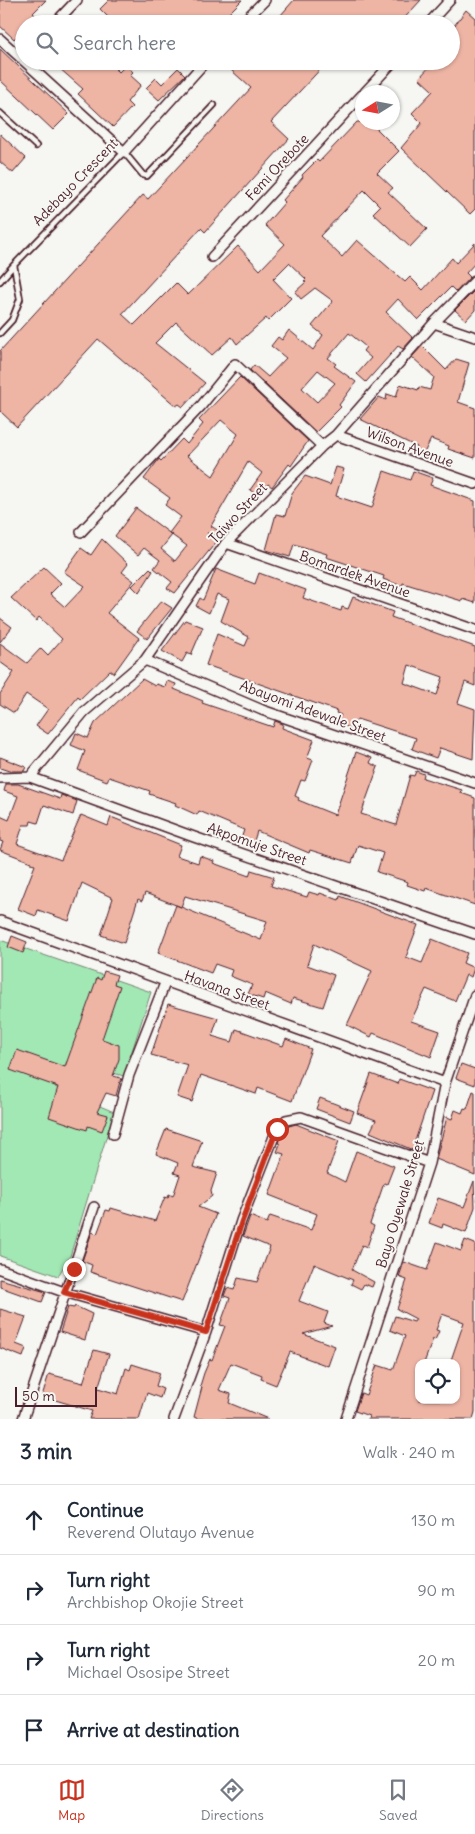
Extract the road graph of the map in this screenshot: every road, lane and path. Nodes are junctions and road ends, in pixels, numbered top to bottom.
1 (77, 0) edge
2 (265, 0) edge
3 (450, 0) edge
4 (63, 15) edge
5 (250, 15) edge
6 (436, 15) edge
7 (0, 39) edge
8 (15, 51) edge
9 (36, 70) edge
10 (198, 70) edge
11 (386, 70) edge
12 (372, 85) edge
13 (355, 104) edge
14 (214, 105) dead end
15 (0, 113) edge
16 (36, 146) dead end
17 (124, 152) junction
18 (212, 257) dead end
19 (14, 265) junction
20 (0, 281) edge
21 (475, 281) edge
22 (434, 323) junction
23 (0, 332) edge
24 (475, 337) edge
25 (336, 435) junction
26 (322, 446) junction
27 (475, 484) edge
28 (82, 532) dead end
29 (226, 543) junction
30 (475, 630) edge
31 (145, 660) junction
32 (30, 777) junction
33 (2, 780) edge
34 (475, 783) edge
35 (0, 921) edge
36 (475, 934) edge
37 (165, 982) junction
38 (475, 995) edge
39 (445, 1083) junction
40 (112, 1134) dead end
41 (429, 1163) junction
42 (94, 1207) dead end
43 (0, 1269) edge
44 (64, 1292) junction
45 (206, 1332) junction
46 (23, 1419) edge
47 (174, 1419) edge
48 (346, 1419) edge

1 - 4 street
2 - 5 street
3 - 6 street
7 - 8 street
9 - 17 street
10 - 17 street, Adebayo Crescent
11 - 12 street, Femi Orebote
13 - 18 street, Femi Orebote
14 - 17 lane
15 - 16 lane
17 - 19 lane, Adebayo Crescent
19 - 20 lane, Adebayo Crescent
19 - 23 lane
21 - 22 street, Taiwo Street
22 - 24 street
22 - 25 street, Taiwo Street
25 - 26 street, Taiwo Street
25 - 27 street, Wilson Avenue
26 - 28 street
26 - 29 street, Taiwo Street
29 - 30 street, Bomardek Avenue
29 - 31 street, Taiwo Street
31 - 32 street, Taiwo Street
31 - 34 street, Abayomi Adewale Street
32 - 33 street
32 - 36 street, Akpomuje Street
35 - 37 street, Havana Street
37 - 39 street, Havana Street
37 - 40 street
38 - 39 street, Bayo Oyewale Street
39 - 41 street, Bayo Oyewale Street
41 - 45 street
41 - 48 street, Bayo Oyewale Street
42 - 44 street
43 - 44 street
44 - 45 street
44 - 46 street
45 - 47 street

